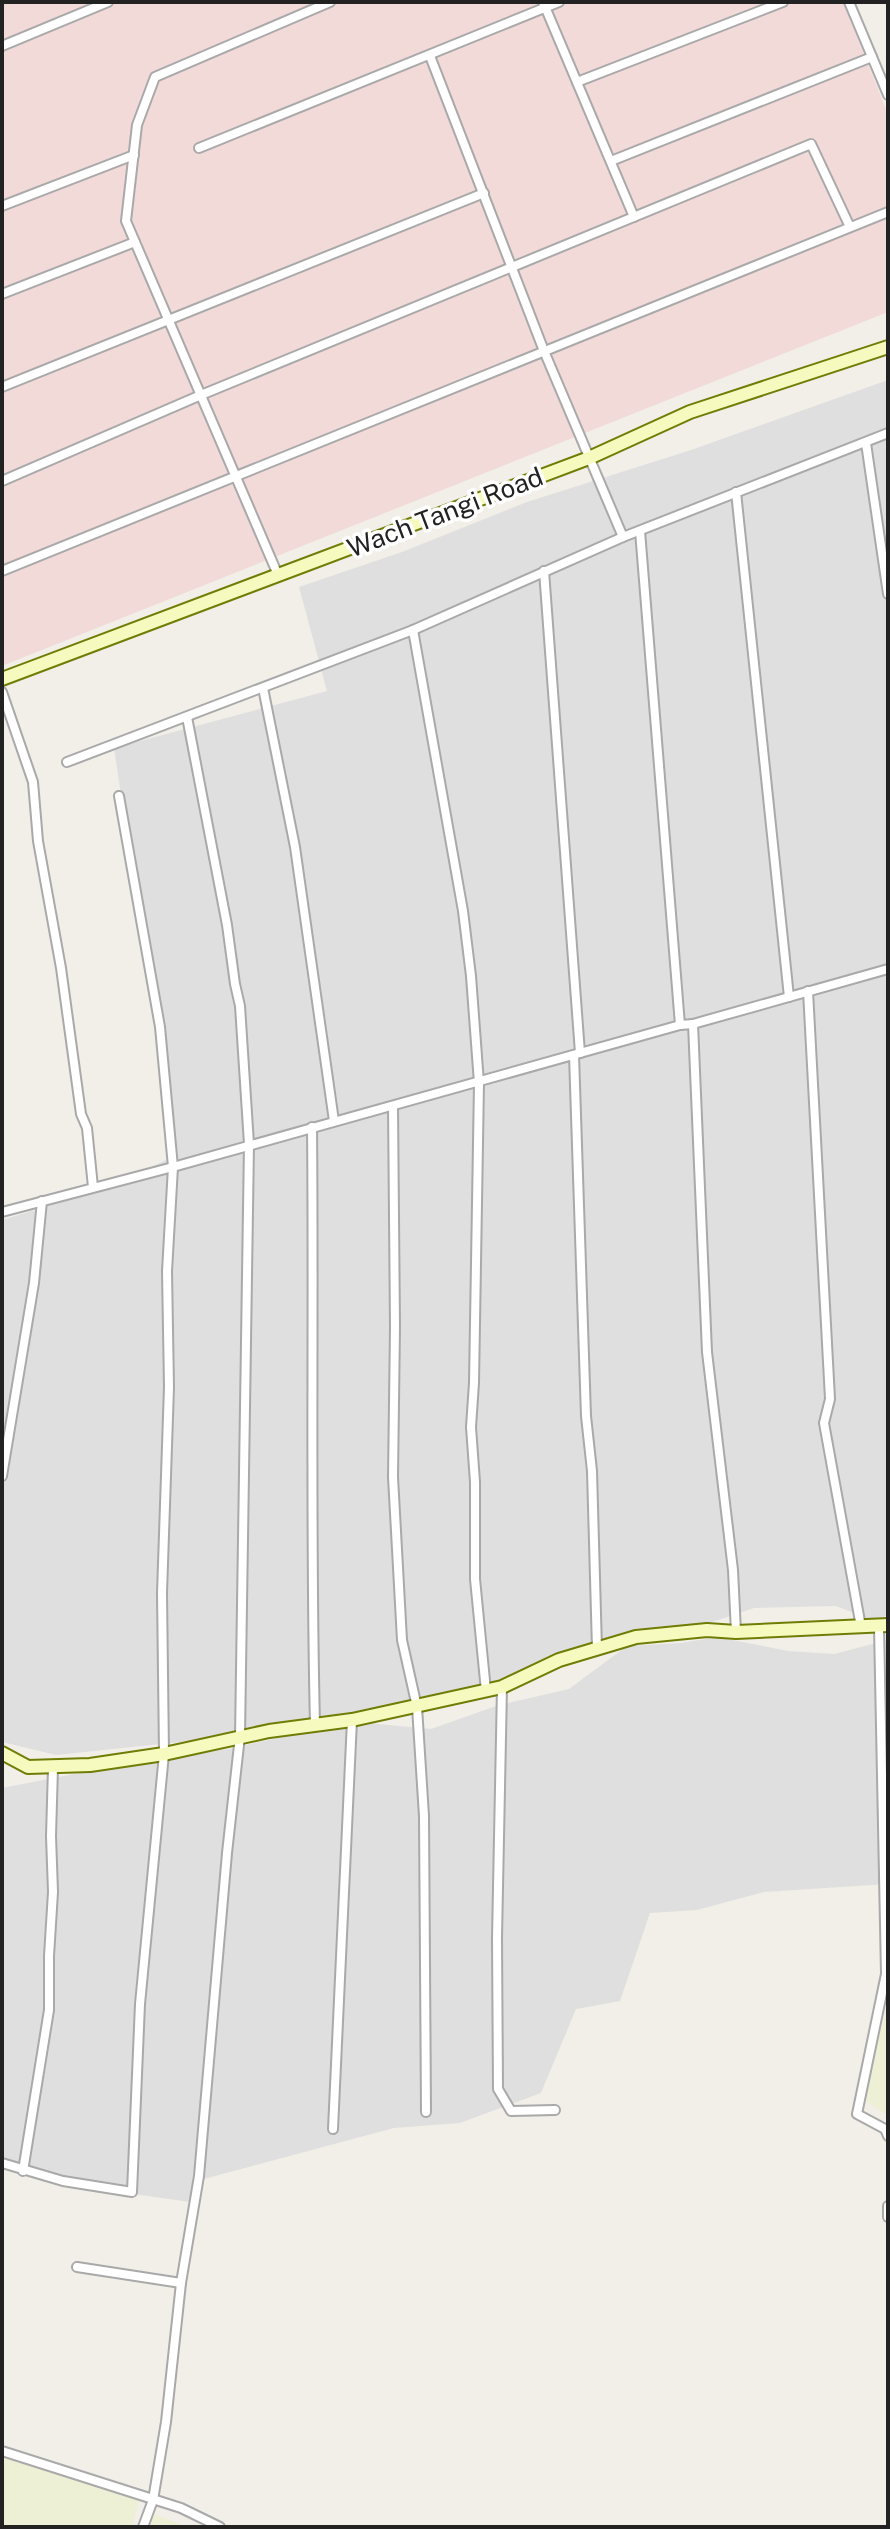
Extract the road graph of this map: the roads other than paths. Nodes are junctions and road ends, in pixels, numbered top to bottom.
1 (108, 2) edge
2 (330, 2) edge
3 (559, 2) edge
4 (783, 2) edge
5 (849, 2) edge
6 (544, 5) edge
7 (2, 46) edge
8 (430, 56) junction
9 (872, 57) junction
10 (577, 82) junction
11 (888, 95) edge
12 (199, 148) dead end
13 (134, 155) junction
14 (611, 161) junction
15 (484, 193) junction
16 (2, 206) edge
17 (888, 212) edge
18 (634, 217) junction
19 (850, 227) junction
20 (135, 242) junction
21 (512, 267) junction
22 (2, 294) edge
23 (169, 320) junction
24 (888, 347) edge
25 (544, 351) junction
26 (2, 387) edge
27 (201, 395) junction
28 (888, 433) edge
29 (866, 443) junction
30 (589, 458) junction
31 (236, 476) junction
32 (2, 481) edge
33 (736, 492) junction
34 (640, 531) junction
35 (623, 537) junction
36 (2, 571) edge
37 (544, 571) junction
38 (278, 575) junction
39 (888, 594) edge
40 (413, 630) junction
41 (2, 679) edge
42 (263, 688) junction
43 (2, 692) edge
44 (187, 717) junction
45 (67, 762) dead end
46 (119, 796) dead end
47 (888, 969) edge
48 (808, 991) junction
49 (789, 997) junction
50 (693, 1024) junction
51 (680, 1025) junction
52 (577, 1054) junction
53 (479, 1083) junction
54 (393, 1106) junction
55 (334, 1121) junction
56 (312, 1127) junction
57 (249, 1144) junction
58 (173, 1167) junction
59 (93, 1187) junction
60 (42, 1201) junction
61 (2, 1212) edge
62 (2, 1476) edge
63 (884, 1626) edge
64 (861, 1627) junction
65 (736, 1632) junction
66 (597, 1649) junction
67 (502, 1687) junction
68 (486, 1691) junction
69 (417, 1707) junction
70 (352, 1720) junction
71 (315, 1724) junction
72 (240, 1736) junction
73 (2, 1753) edge
74 (164, 1754) junction
75 (53, 1768) junction
76 (555, 2110) dead end
77 (426, 2112) dead end
78 (333, 2129) dead end
79 (888, 2136) edge
80 (2, 2163) edge
81 (23, 2171) junction
82 (888, 2206) edge
83 (888, 2217) edge
84 (77, 2267) dead end
85 (181, 2283) junction
86 (2, 2451) edge
87 (153, 2500) junction
88 (143, 2527) edge
89 (220, 2527) edge

1 - 7 street
2 - 13 street
3 - 6 street
4 - 10 street
5 - 9 street
6 - 8 street
6 - 10 street
8 - 12 street
8 - 15 street
9 - 11 street
9 - 14 street
10 - 14 street
13 - 16 street
13 - 20 street
14 - 18 street
15 - 21 street
15 - 23 street
17 - 19 street
18 - 19 street
18 - 21 street
19 - 25 street
20 - 22 street
20 - 23 street
21 - 25 street
21 - 27 street
23 - 26 street
23 - 27 street
24 - 30 main road, Wach Tangi Road
25 - 30 street
25 - 31 street
27 - 31 street
27 - 32 street
28 - 29 street
29 - 33 street
29 - 39 street
30 - 35 street
30 - 38 main road, Wach Tangi Road
31 - 36 street
31 - 38 street
33 - 34 street
33 - 49 street
34 - 35 street
34 - 51 street
35 - 37 street
37 - 40 street
37 - 52 street
38 - 41 main road, Wach Tangi Road
40 - 42 street
40 - 53 street
42 - 44 street
42 - 55 street
43 - 59 street
44 - 45 street
44 - 57 street
46 - 58 street
47 - 48 street
48 - 49 street
48 - 64 street
49 - 50 street
50 - 51 street
50 - 65 street
51 - 52 street
52 - 53 street
52 - 66 street
53 - 54 street
53 - 68 street
54 - 55 street
54 - 69 street
55 - 56 street
56 - 57 street
56 - 71 street
57 - 58 street
57 - 72 street
58 - 59 street
58 - 74 street
59 - 60 street
60 - 61 street
60 - 62 street
63 - 64 main road
63 - 79 street
64 - 65 main road
65 - 66 main road
66 - 67 main road
67 - 68 main road
67 - 76 street
68 - 69 main road
69 - 70 main road
69 - 77 street
70 - 71 main road
70 - 78 street
71 - 72 main road
72 - 74 main road
72 - 85 street
73 - 75 main road
74 - 75 main road
74 - 81 street
75 - 81 street
80 - 81 street
82 - 83 street
84 - 85 street
85 - 87 street
86 - 87 street
87 - 88 street
87 - 89 street

